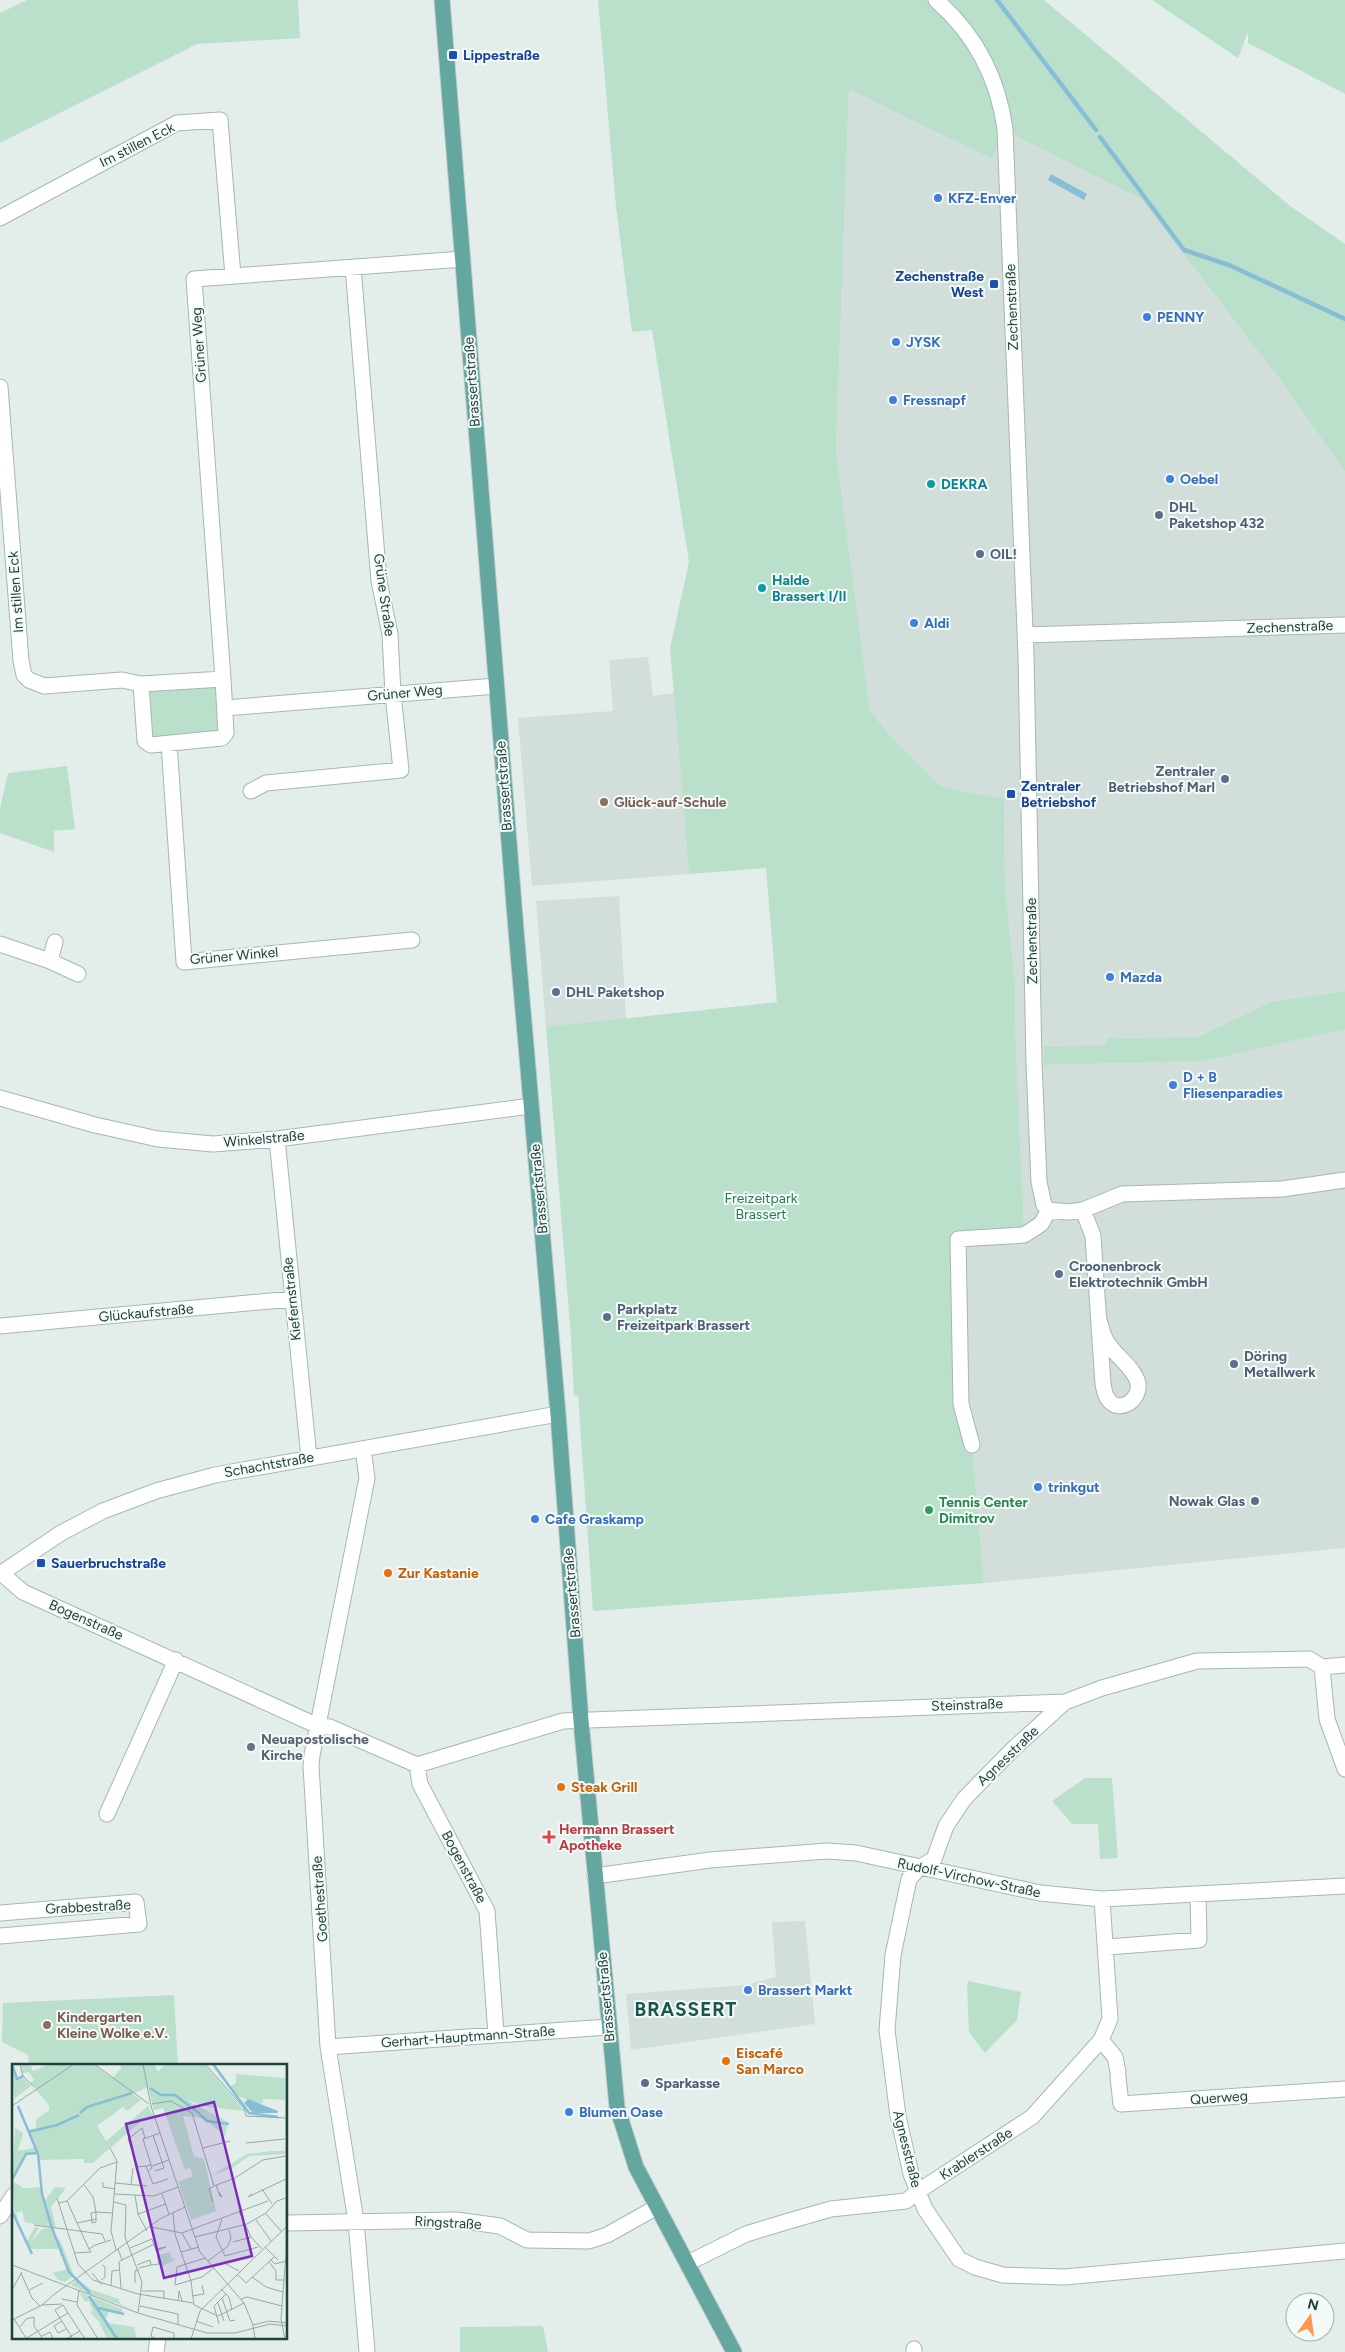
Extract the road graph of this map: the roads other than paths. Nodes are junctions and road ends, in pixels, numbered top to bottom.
1 (442, 0) edge
2 (936, 0) edge
3 (0, 218) edge
4 (462, 258) junction
5 (353, 267) junction
6 (234, 276) junction
7 (0, 387) edge
8 (1345, 626) edge
9 (1024, 635) junction
10 (223, 679) junction
11 (141, 684) junction
12 (496, 686) junction
13 (393, 694) junction
14 (225, 708) junction
15 (169, 743) junction
16 (251, 791) dead end
17 (412, 940) dead end
18 (56, 942) dead end
19 (0, 944) edge
20 (50, 961) junction
21 (78, 974) dead end
22 (0, 1098) edge
23 (531, 1106) junction
24 (277, 1139) junction
25 (1345, 1180) edge
26 (1049, 1210) junction
27 (1083, 1210) junction
28 (292, 1299) junction
29 (1099, 1320) junction
30 (0, 1326) edge
31 (558, 1414) junction
32 (972, 1445) dead end
33 (363, 1449) junction
34 (309, 1458) junction
35 (1, 1573) edge
36 (176, 1660) junction
37 (1345, 1666) edge
38 (1322, 1667) junction
39 (1065, 1702) junction
40 (582, 1722) junction
41 (318, 1726) junction
42 (417, 1766) junction
43 (1345, 1769) edge
44 (107, 1814) dead end
45 (919, 1868) junction
46 (595, 1876) junction
47 (1345, 1886) edge
48 (1198, 1894) junction
49 (1102, 1899) junction
50 (0, 1913) edge
51 (0, 1936) edge
52 (1107, 1947) junction
53 (608, 2027) junction
54 (496, 2034) junction
55 (1101, 2040) junction
56 (328, 2047) junction
57 (1345, 2089) edge
58 (917, 2192) junction
59 (12, 2198) edge
60 (657, 2207) junction
61 (0, 2216) edge
62 (356, 2221) junction
63 (288, 2223) edge
64 (1345, 2250) edge
65 (688, 2263) junction
66 (367, 2352) edge
67 (734, 2352) edge

1 - 4 main road, Brassertstraße
2 - 9 street, Zechenstraße
3 - 6 street, Im stillen Eck
4 - 5 street, Grüner Weg
4 - 12 main road, Brassertstraße
5 - 6 street, Grüner Weg
5 - 13 street, Grüne Straße
6 - 10 street, Grüner Weg
7 - 11 street, Im stillen Eck
8 - 9 street, Zechenstraße
9 - 26 street, Zechenstraße
10 - 11 street
10 - 14 street, Grüner Weg
11 - 15 street, Grüner Weg
12 - 13 street, Grüner Weg
12 - 23 main road, Brassertstraße
13 - 14 street, Grüner Weg
13 - 16 street, Grüne Straße
14 - 15 street, Grüner Weg
15 - 17 street, Grüner Winkel
18 - 20 street
19 - 20 street
20 - 21 street
22 - 24 street, Winkelstraße
23 - 24 street, Winkelstraße
23 - 31 main road, Brassertstraße
24 - 28 street, Kiefernstraße
25 - 27 street
26 - 27 street
26 - 32 street
27 - 29 street
28 - 30 street, Glückaufstraße
28 - 34 street, Kiefernstraße
29 - 29 street
31 - 33 street, Schachtstraße
31 - 40 main road, Brassertstraße
33 - 34 street, Schachtstraße
33 - 41 street, Goethestraße
34 - 35 street, Schachtstraße
35 - 36 street, Bogenstraße
36 - 41 street, Bogenstraße
36 - 44 street
37 - 38 street, Steinstraße
38 - 39 street, Steinstraße
38 - 43 street
39 - 40 street, Steinstraße
39 - 45 street, Agnesstraße
40 - 42 street
40 - 46 main road, Brassertstraße
41 - 42 street, Bogenstraße
41 - 56 street, Goethestraße
42 - 54 street, Bogenstraße
45 - 46 street, Rudolf-Virchow-Straße
45 - 49 street, Rudolf-Virchow-Straße
45 - 58 street, Agnesstraße
46 - 53 main road, Brassertstraße
47 - 48 street, Rudolf-Virchow-Straße
48 - 49 street, Rudolf-Virchow-Straße
48 - 52 street
49 - 52 street, Krablerstraße
50 - 51 street, Grabbestraße
52 - 55 street, Krablerstraße
53 - 54 street, Gerhart-Hauptmann-Straße
53 - 60 main road, Brassertstraße
54 - 56 street, Gerhart-Hauptmann-Straße
55 - 57 street, Querweg
55 - 58 street, Krablerstraße
56 - 62 street, Goethestraße
58 - 64 street, Agnesstraße
58 - 65 street, Krablerstraße
59 - 61 street
60 - 62 street, Ringstraße
60 - 65 main road, Brassertstraße
62 - 63 street, Ringstraße
62 - 66 street, Goethestraße
65 - 67 main road, Brassertstraße

